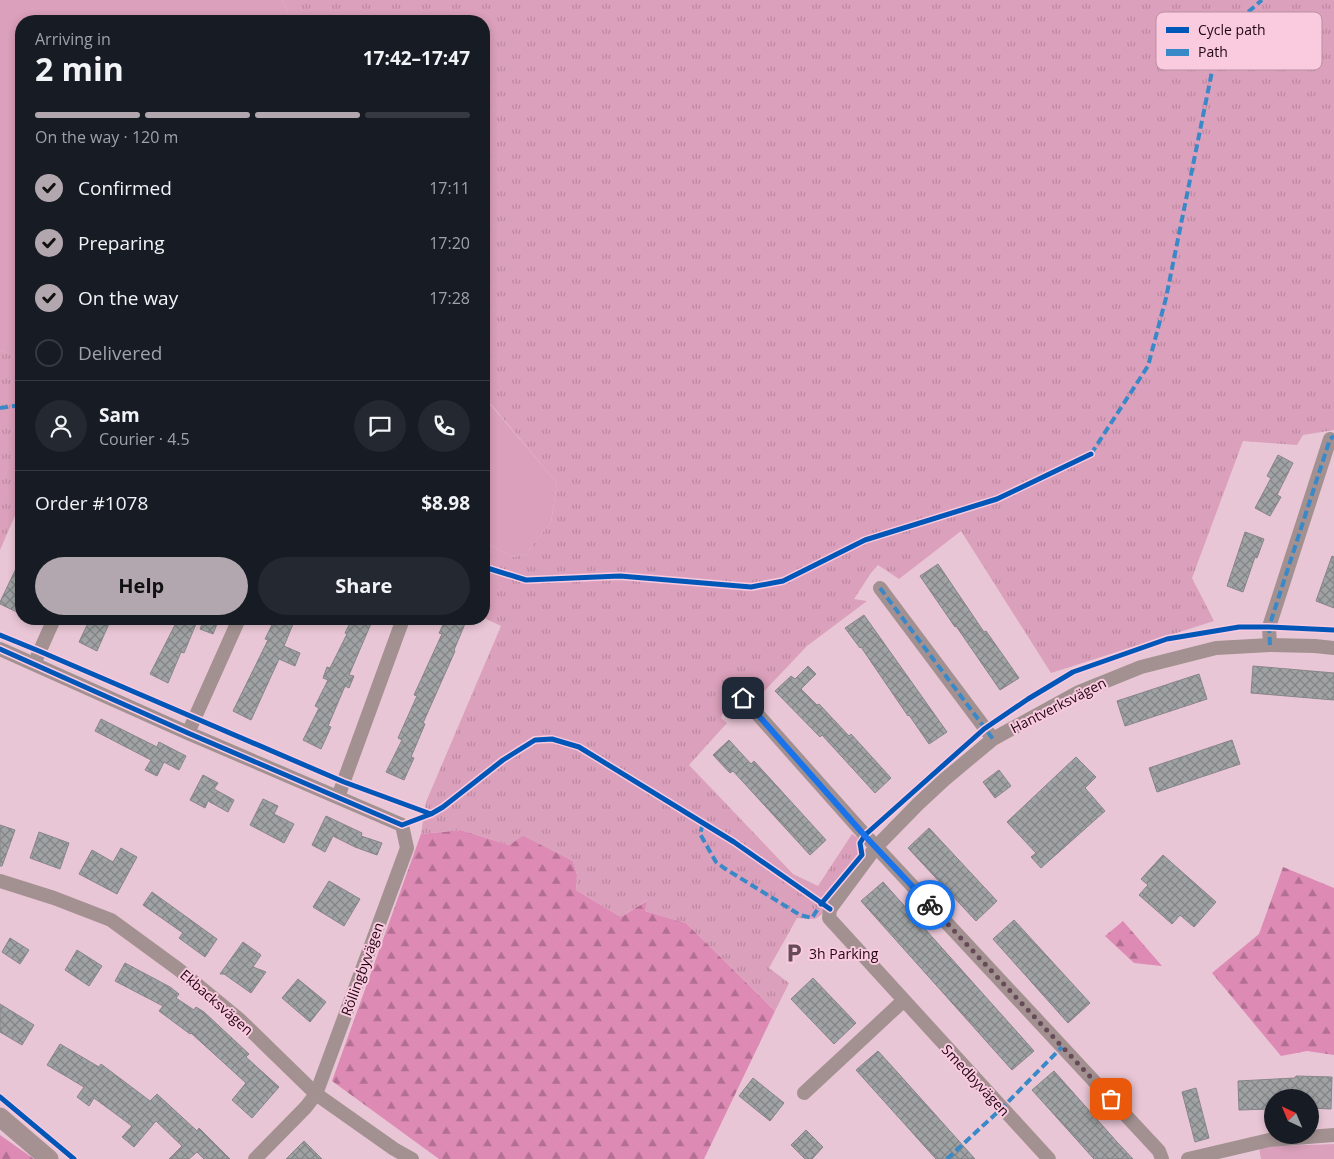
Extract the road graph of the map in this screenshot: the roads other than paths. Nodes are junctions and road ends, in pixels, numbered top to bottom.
1 (1330, 439) dead end
2 (880, 588) dead end
3 (51, 625) edge
4 (236, 625) edge
5 (401, 625) edge
6 (1270, 645) junction
7 (1334, 648) edge
8 (0, 649) edge
9 (34, 664) junction
10 (743, 698) dead end
11 (188, 733) junction
12 (993, 739) junction
13 (338, 797) junction
14 (876, 847) junction
15 (0, 881) edge
16 (829, 918) joint
17 (903, 1001) junction
18 (804, 1093) dead end
19 (316, 1094) junction
20 (0, 1117) edge
21 (1334, 1135) edge
22 (49, 1159) edge
23 (254, 1159) edge
24 (412, 1159) edge
25 (1049, 1159) edge
26 (1162, 1159) edge
27 (1188, 1159) edge

1 - 6 street
2 - 12 street
3 - 9 street
4 - 11 street
5 - 13 street
6 - 7 street, Hantverksvägen
6 - 12 street, Hantverksvägen
8 - 9 street, Röllingbyvägen
9 - 11 street, Röllingbyvägen
10 - 14 street
11 - 13 street, Röllingbyvägen
12 - 14 street, Hantverksvägen
13 - 19 street, Röllingbyvägen
14 - 16 street, Hantverksvägen
14 - 26 street
15 - 19 street, Ekbacksvägen
16 - 17 street, Smedbyvägen
17 - 18 street
17 - 25 street, Smedbyvägen
19 - 23 street, Röllingbyvägen
19 - 24 street, Ekbacksvägen
20 - 22 street
21 - 27 street

